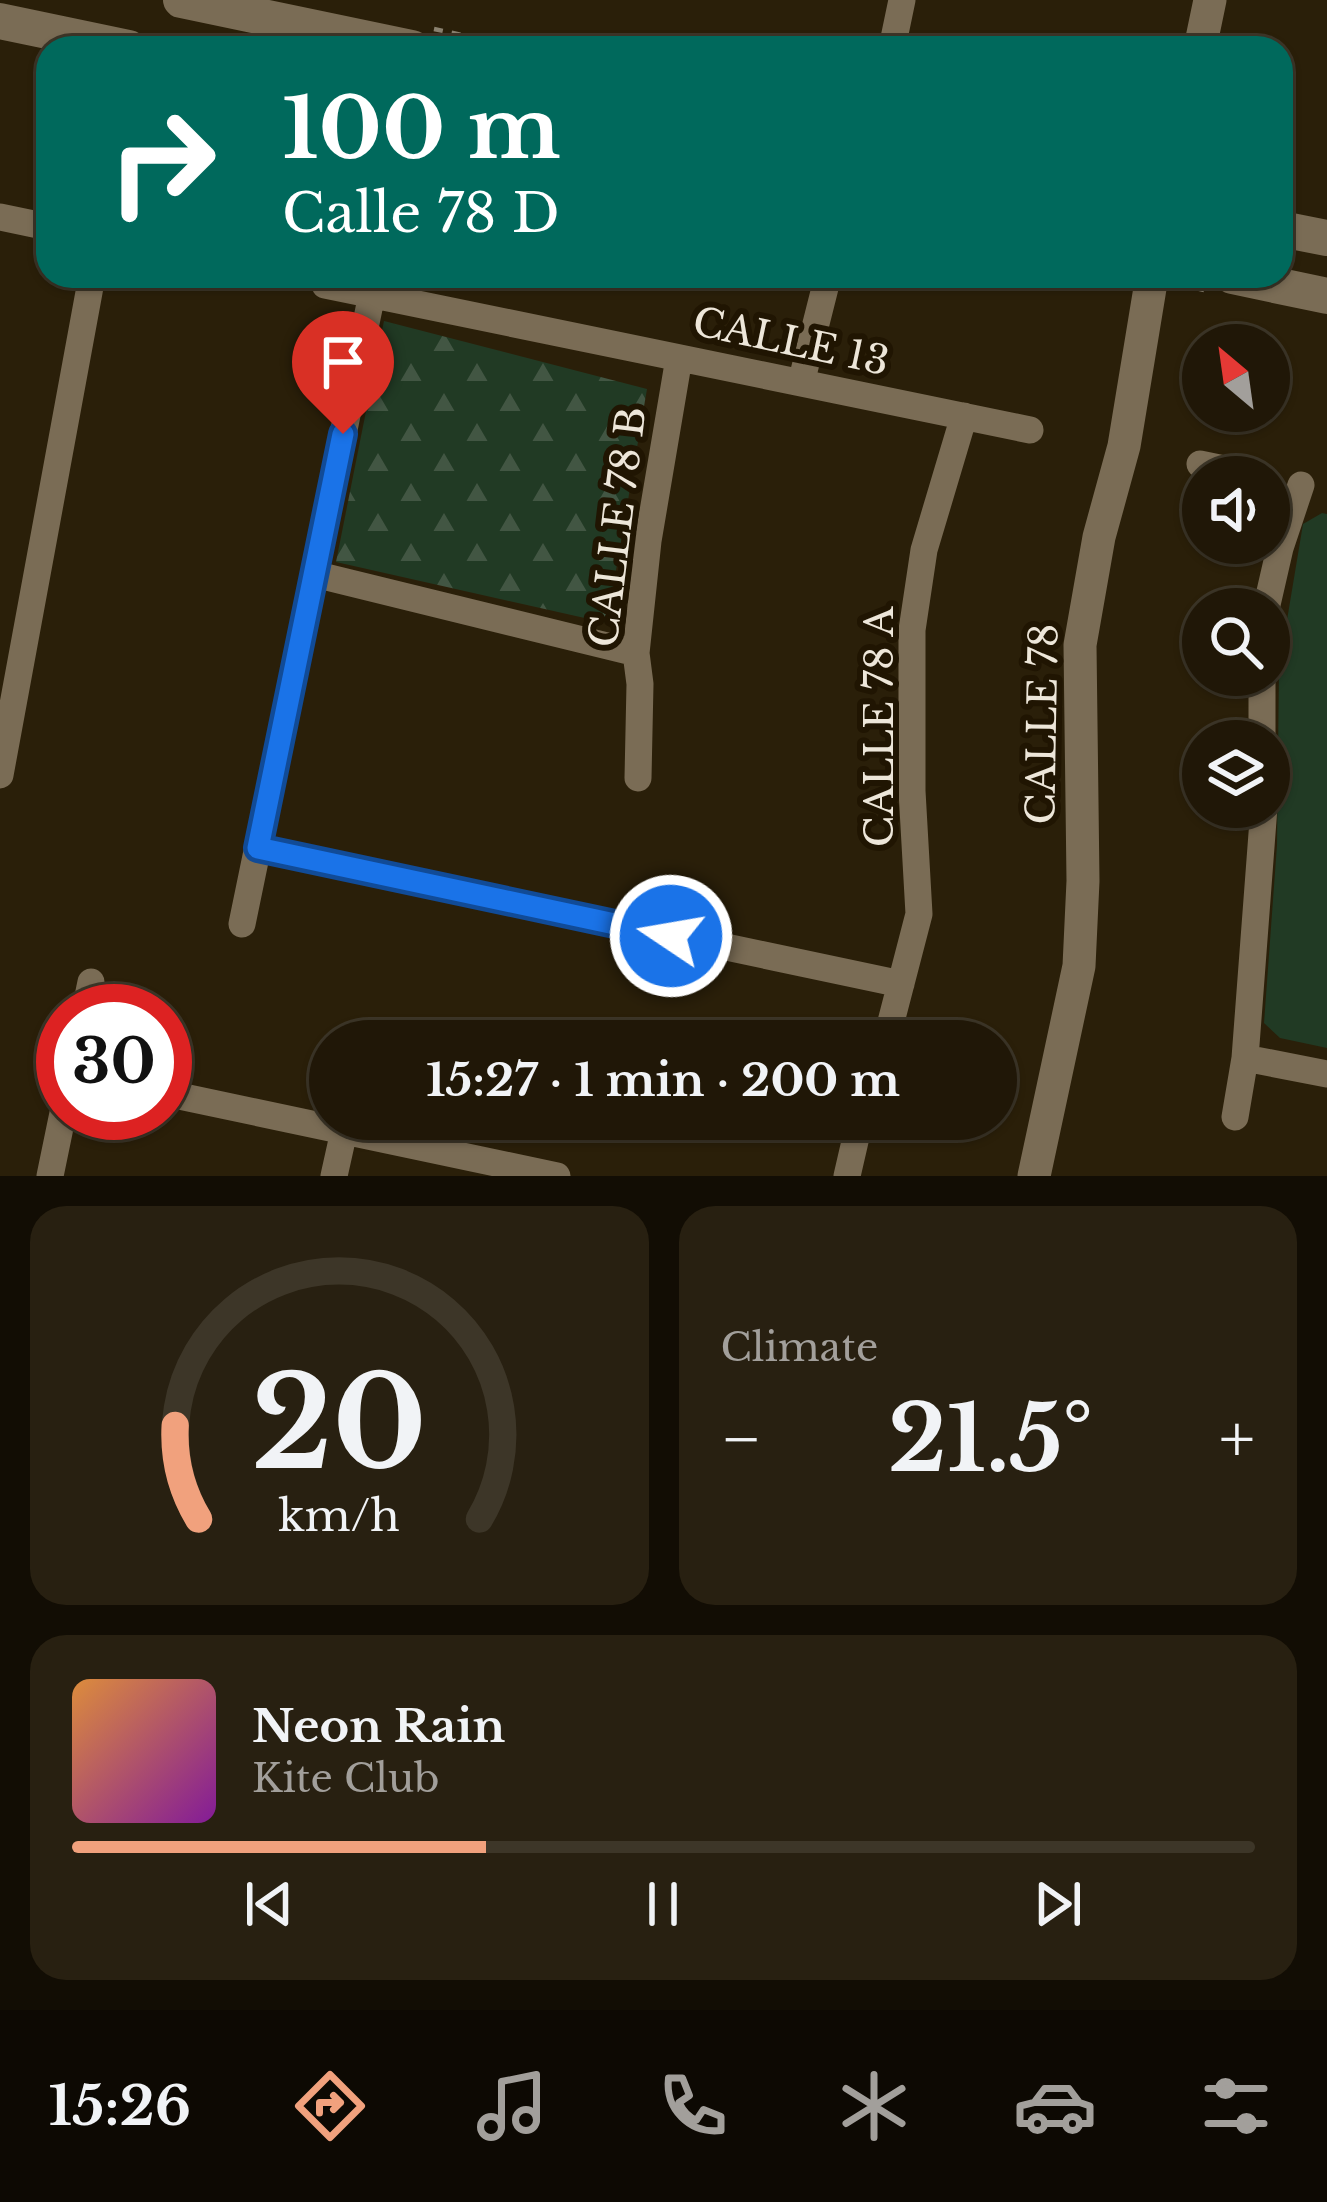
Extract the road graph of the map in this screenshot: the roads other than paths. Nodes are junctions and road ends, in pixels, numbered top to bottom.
1 (181, 0) edge
2 (902, 0) edge
3 (1210, 0) edge
4 (0, 21) edge
5 (72, 36) edge
6 (354, 36) edge
7 (894, 36) edge
8 (1202, 36) edge
9 (0, 218) edge
10 (36, 225) edge
11 (1293, 231) edge
12 (1327, 238) edge
13 (90, 288) edge
14 (341, 288) edge
15 (825, 288) edge
16 (1150, 288) edge
17 (1289, 288) edge
18 (372, 294) junction
19 (1327, 296) edge
20 (679, 358) junction
21 (801, 382) junction
22 (964, 416) junction
23 (1030, 430) dead end
24 (1314, 487) edge
25 (314, 574) junction
26 (1271, 588) edge
27 (636, 653) junction
28 (0, 775) edge
29 (638, 778) dead end
30 (1262, 828) edge
31 (258, 848) junction
32 (242, 924) dead end
33 (901, 984) junction
34 (892, 1020) edge
35 (1245, 1058) junction
36 (1327, 1074) edge
37 (192, 1099) edge
38 (1235, 1117) dead end
39 (309, 1124) edge
40 (57, 1140) edge
41 (342, 1140) edge
42 (387, 1140) edge
43 (855, 1140) edge
44 (50, 1176) edge
45 (334, 1176) edge
46 (557, 1176) edge
47 (847, 1176) edge
48 (1034, 1176) edge

1 - 6 main road
2 - 7 street
3 - 8 street
4 - 5 main road
9 - 10 street
11 - 12 main road
13 - 28 street
14 - 18 street, CALLE 13
15 - 21 street
16 - 48 street, CALLE 78
17 - 19 main road
18 - 20 street, CALLE 13
18 - 25 street
20 - 21 street, CALLE 13
20 - 27 street, CALLE 78 B
21 - 22 street, CALLE 13
22 - 23 street, CALLE 13
22 - 33 street, CALLE 78 A
24 - 26 street
25 - 27 street
25 - 31 street
27 - 29 street, CALLE 78 B
30 - 35 street
31 - 32 street
31 - 33 street
33 - 34 street, CALLE 78 A
35 - 36 street
35 - 38 street
37 - 39 street
40 - 44 street
41 - 45 street
42 - 46 street
43 - 47 street

